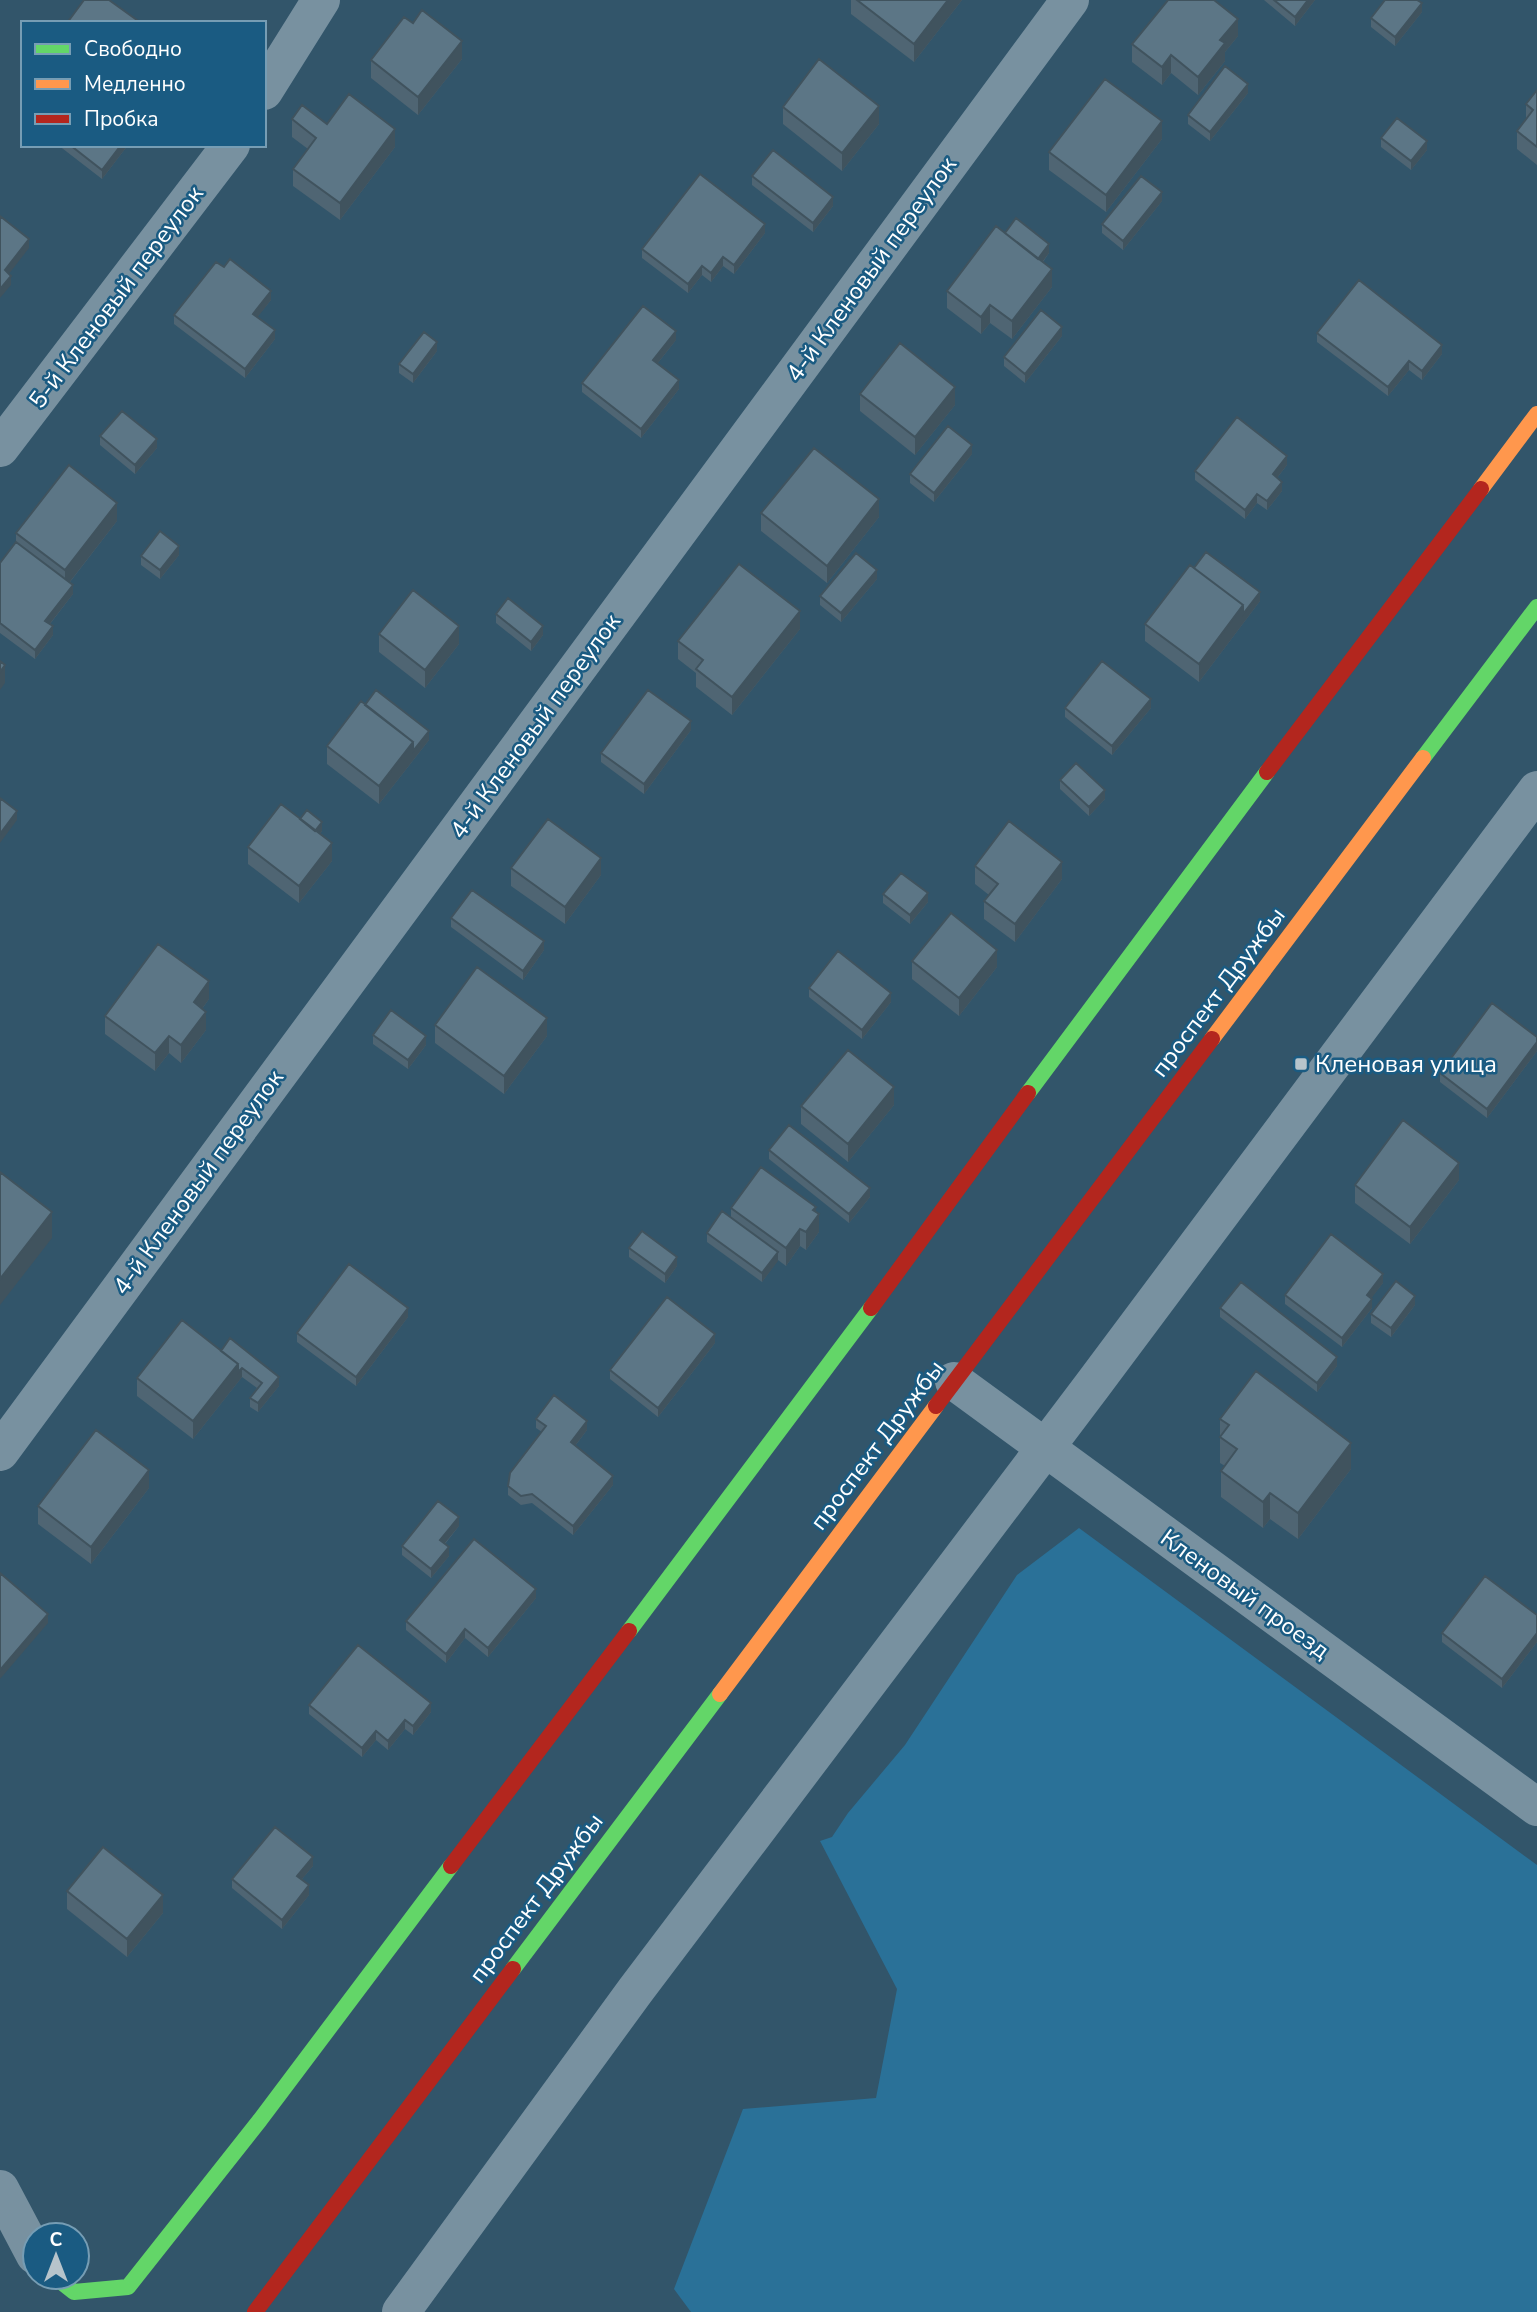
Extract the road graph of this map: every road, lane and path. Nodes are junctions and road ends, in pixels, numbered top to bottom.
1 (321, 0) edge
2 (1070, 0) edge
3 (266, 88) edge
4 (228, 147) edge
5 (1537, 414) edge
6 (0, 448) edge
7 (1537, 607) edge
8 (1537, 790) edge
9 (954, 1381) junction
10 (1044, 1447) junction
11 (0, 1452) edge
12 (1537, 1807) edge
13 (0, 2189) edge
14 (21, 2229) edge
15 (91, 2290) edge
16 (255, 2312) edge
17 (401, 2312) edge

1 - 3 street
2 - 11 street, 4-й Кленовый переулок
4 - 6 street, 5-й Кленовый переулок
5 - 15 street
7 - 9 street, проспект Дружбы
8 - 10 street
9 - 10 street, Кленовый проезд
9 - 16 street, проспект Дружбы
10 - 12 street, Кленовый проезд
10 - 17 street
13 - 14 street

